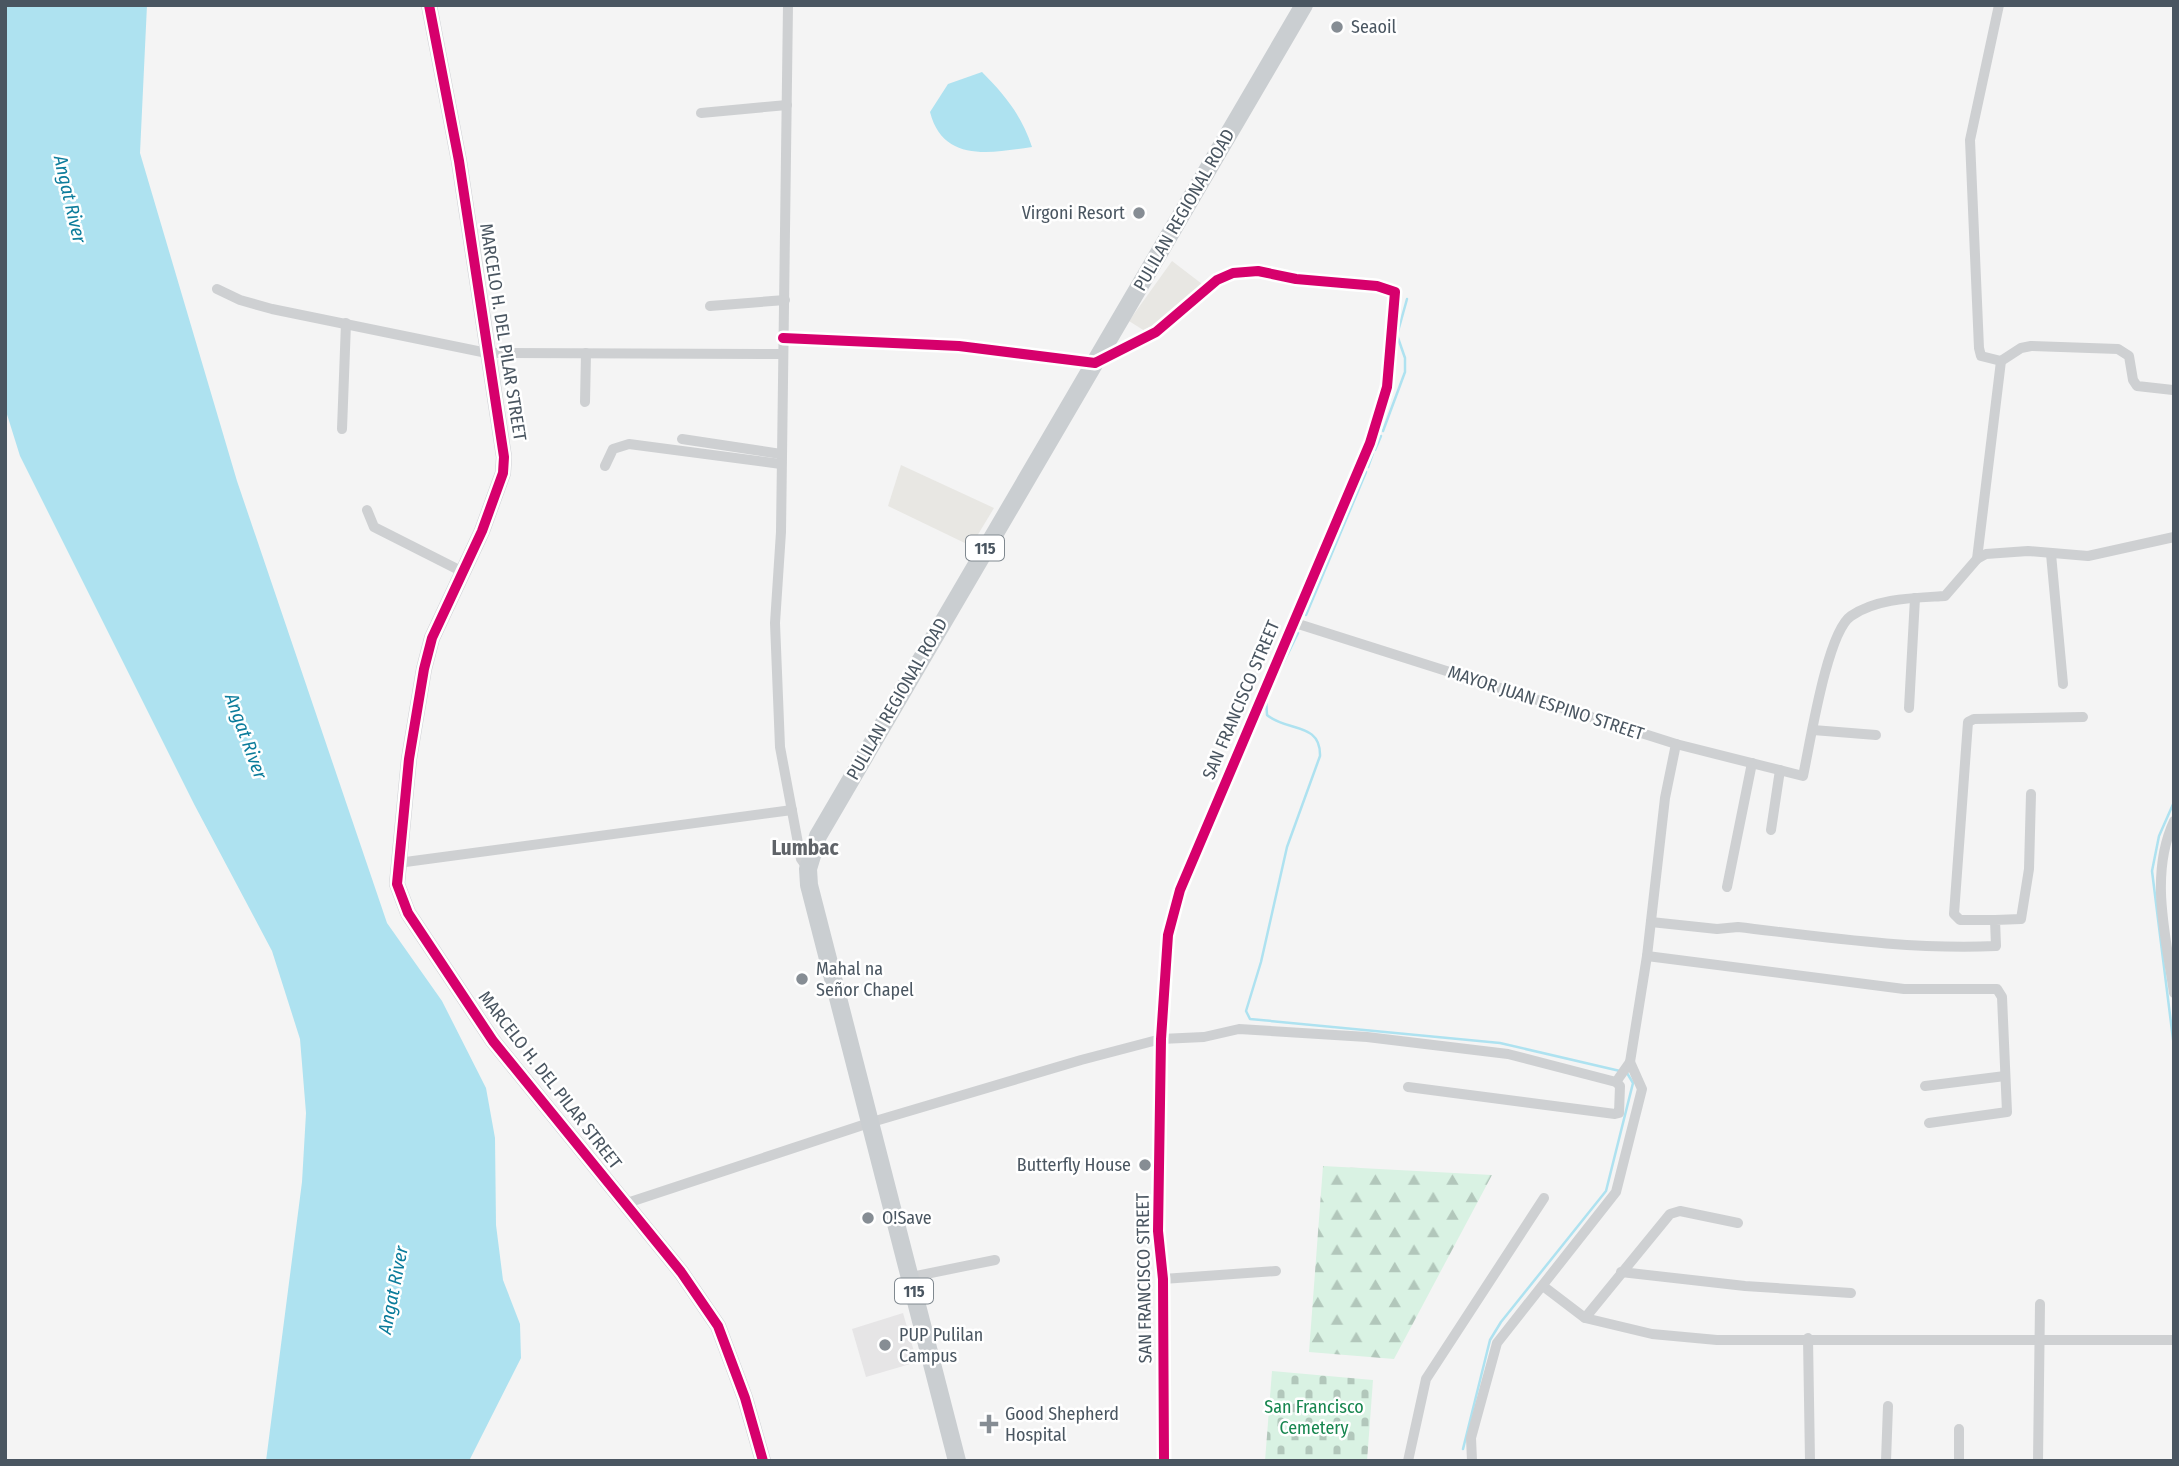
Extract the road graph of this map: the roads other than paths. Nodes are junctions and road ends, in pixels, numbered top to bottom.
1 (429, 5) edge
2 (788, 5) edge
3 (1304, 5) edge
4 (1998, 5) edge
5 (787, 105) junction
6 (701, 113) dead end
7 (217, 289) dead end
8 (785, 300) junction
9 (710, 306) dead end
10 (346, 323) junction
11 (783, 338) junction
12 (487, 353) junction
13 (586, 353) junction
14 (783, 354) junction
15 (2001, 361) junction
16 (1094, 363) junction
17 (2173, 390) edge
18 (584, 402) dead end
19 (342, 429) dead end
20 (682, 439) dead end
21 (781, 459) junction
22 (604, 466) dead end
23 (367, 510) dead end
24 (2174, 537) edge
25 (2051, 554) junction
26 (1977, 559) junction
27 (463, 572) junction
28 (1915, 598) junction
29 (1292, 622) junction
30 (2063, 684) dead end
31 (1909, 708) dead end
32 (2083, 717) dead end
33 (1813, 730) junction
34 (1876, 735) dead end
35 (1676, 744) junction
36 (1752, 763) junction
37 (1780, 770) junction
38 (2031, 794) dead end
39 (792, 810) junction
40 (2174, 821) edge
41 (1771, 830) dead end
42 (398, 863) junction
43 (808, 869) junction
44 (1727, 887) dead end
45 (1995, 919) junction
46 (1651, 922) junction
47 (2170, 932) edge
48 (1647, 956) junction
49 (2174, 993) edge
50 (1161, 1039) junction
51 (1630, 1062) junction
52 (2005, 1076) junction
53 (1616, 1082) junction
54 (1925, 1086) dead end
55 (1408, 1087) dead end
56 (872, 1122) junction
57 (1929, 1123) dead end
58 (1544, 1198) dead end
59 (624, 1204) junction
60 (1738, 1223) dead end
61 (995, 1260) dead end
62 (1276, 1271) dead end
63 (1621, 1272) junction
64 (911, 1278) junction
65 (1163, 1279) junction
66 (1543, 1286) junction
67 (1851, 1293) dead end
68 (2040, 1304) dead end
69 (1585, 1318) junction
70 (1808, 1338) junction
71 (2174, 1340) edge
72 (2040, 1342) junction
73 (1888, 1406) dead end
74 (1959, 1429) dead end
75 (763, 1461) edge
76 (957, 1461) edge
77 (1164, 1461) edge
78 (1408, 1461) edge
79 (1472, 1461) edge
80 (1810, 1461) edge
81 (1886, 1461) edge
82 (1959, 1461) edge
83 (2038, 1461) edge

1 - 12 street, MARCELO H. DEL PILAR STREET
2 - 5 street
3 - 16 main road, PULILAN REGIONAL ROAD / 115
4 - 15 street
5 - 6 street
5 - 8 street
7 - 10 street
8 - 9 street
8 - 11 street
10 - 12 street
10 - 19 street
11 - 14 street
11 - 16 street
12 - 13 street
12 - 27 street, MARCELO H. DEL PILAR STREET
13 - 14 street
13 - 18 street
14 - 21 street
15 - 17 street
15 - 26 street
16 - 29 street, SAN FRANCISCO STREET
16 - 43 main road, PULILAN REGIONAL ROAD / 115
20 - 21 street
21 - 22 street
21 - 39 street
23 - 27 street
24 - 25 street
25 - 26 street
25 - 30 street
26 - 28 street
27 - 42 street, MARCELO H. DEL PILAR STREET
28 - 31 street
28 - 33 street
29 - 35 street, MAYOR JUAN ESPINO STREET
29 - 50 street, SAN FRANCISCO STREET
32 - 45 street
33 - 34 street
33 - 37 street, MAYOR JUAN ESPINO STREET
35 - 36 street, MAYOR JUAN ESPINO STREET
35 - 46 street
36 - 37 street, MAYOR JUAN ESPINO STREET
36 - 44 street
37 - 41 street
38 - 45 street
39 - 42 street
39 - 43 street
40 - 47 street
42 - 59 street, MARCELO H. DEL PILAR STREET
43 - 56 main road, PULILAN REGIONAL ROAD / 115
45 - 46 street
46 - 48 street
47 - 49 street
48 - 51 street
48 - 52 street
50 - 53 street
50 - 56 street
50 - 65 street, SAN FRANCISCO STREET
51 - 53 street
51 - 66 street
52 - 54 street
52 - 57 street
53 - 55 street
56 - 59 street
56 - 64 main road, PULILAN REGIONAL ROAD / 115
58 - 78 street
59 - 75 street, MARCELO H. DEL PILAR STREET
60 - 63 street
61 - 64 street
62 - 65 street
63 - 67 street
63 - 69 street
64 - 76 main road, PULILAN REGIONAL ROAD / 115
65 - 77 street, SAN FRANCISCO STREET
66 - 69 street
66 - 79 street
68 - 72 street
69 - 70 street
70 - 72 street
70 - 80 street
71 - 72 street
72 - 83 street
73 - 81 street
74 - 82 street

